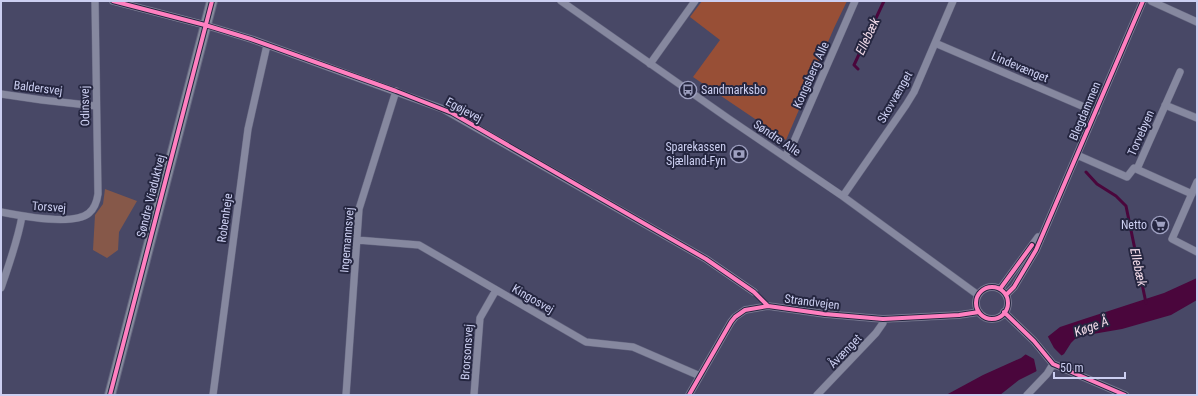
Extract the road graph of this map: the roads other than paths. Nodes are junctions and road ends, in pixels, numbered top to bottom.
1 (95, 1) edge
2 (113, 1) edge
3 (212, 1) edge
4 (561, 1) edge
5 (695, 1) edge
6 (855, 1) edge
7 (953, 1) edge
8 (1143, 1) edge
9 (1151, 1) edge
10 (1197, 22) edge
11 (205, 25) junction
12 (935, 43) junction
13 (267, 45) junction
14 (650, 64) junction
15 (1180, 72) dead end
16 (396, 91) junction
17 (1, 94) edge
18 (1165, 105) junction
19 (96, 106) junction
20 (1096, 112) junction
21 (1197, 118) edge
22 (1077, 155) junction
23 (785, 156) junction
24 (1137, 169) junction
25 (1197, 182) edge
26 (1192, 194) junction
27 (843, 196) junction
28 (92, 210) joint
29 (1, 212) edge
30 (22, 216) junction
31 (1044, 229) junction
32 (358, 240) junction
33 (1197, 252) edge
34 (1, 288) edge
35 (1000, 289) junction
36 (496, 290) junction
37 (754, 292) dead end
38 (1006, 295) junction
39 (978, 296) junction
40 (979, 312) junction
41 (1004, 312) junction
42 (883, 319) junction
43 (1053, 364) junction
44 (700, 376) junction
45 (110, 395) edge
46 (213, 395) edge
47 (346, 395) edge
48 (474, 395) edge
49 (689, 395) edge
50 (817, 395) edge
51 (1027, 395) edge
52 (1125, 395) edge

1 - 19 street, Odinsvej
2 - 11 street, Egøjevej
3 - 11 main road, Søndre Viaduktvej
4 - 14 street, Søndre Alle
5 - 14 street
6 - 23 street, Kongsberg Alle
7 - 12 street, Skovvænget
8 - 20 street, Blegdammen
9 - 10 street
11 - 13 street, Egøjevej
11 - 45 main road, Søndre Viaduktvej
12 - 20 street, Lindevænget
12 - 27 street, Skovvænget
13 - 16 street, Egøjevej
13 - 46 street, Robenheje
14 - 23 street, Søndre Alle
15 - 18 street, Torvebyen
16 - 32 street, Ingemannsvej
16 - 37 street, Egøjevej
17 - 19 street, Baldersvej
18 - 21 street, Torvebyen
18 - 24 street, Torvebyen
19 - 28 street, Odinsvej
20 - 22 street, Blegdammen
22 - 24 street, Torvebyen
22 - 31 street, Blegdammen
23 - 27 street, Søndre Alle
24 - 26 street, Torvebyen
25 - 26 street
26 - 33 street
27 - 39 street, Søndre Alle
28 - 30 street, Torsvej
29 - 30 street, Torsvej
30 - 34 street
31 - 35 street, Blegdammen
31 - 38 street, Blegdammen
32 - 36 street, Kingosvej
32 - 47 street, Ingemannsvej
35 - 38 street
35 - 39 street
36 - 44 street, Kingosvej
36 - 48 street, Brorsonsvej
38 - 41 street
39 - 40 street
40 - 41 street
40 - 42 street, Strandvejen
41 - 43 street
42 - 44 street, Strandvejen
42 - 50 street, Åvænget
43 - 51 street
43 - 52 street
44 - 49 street, Strandvejen

